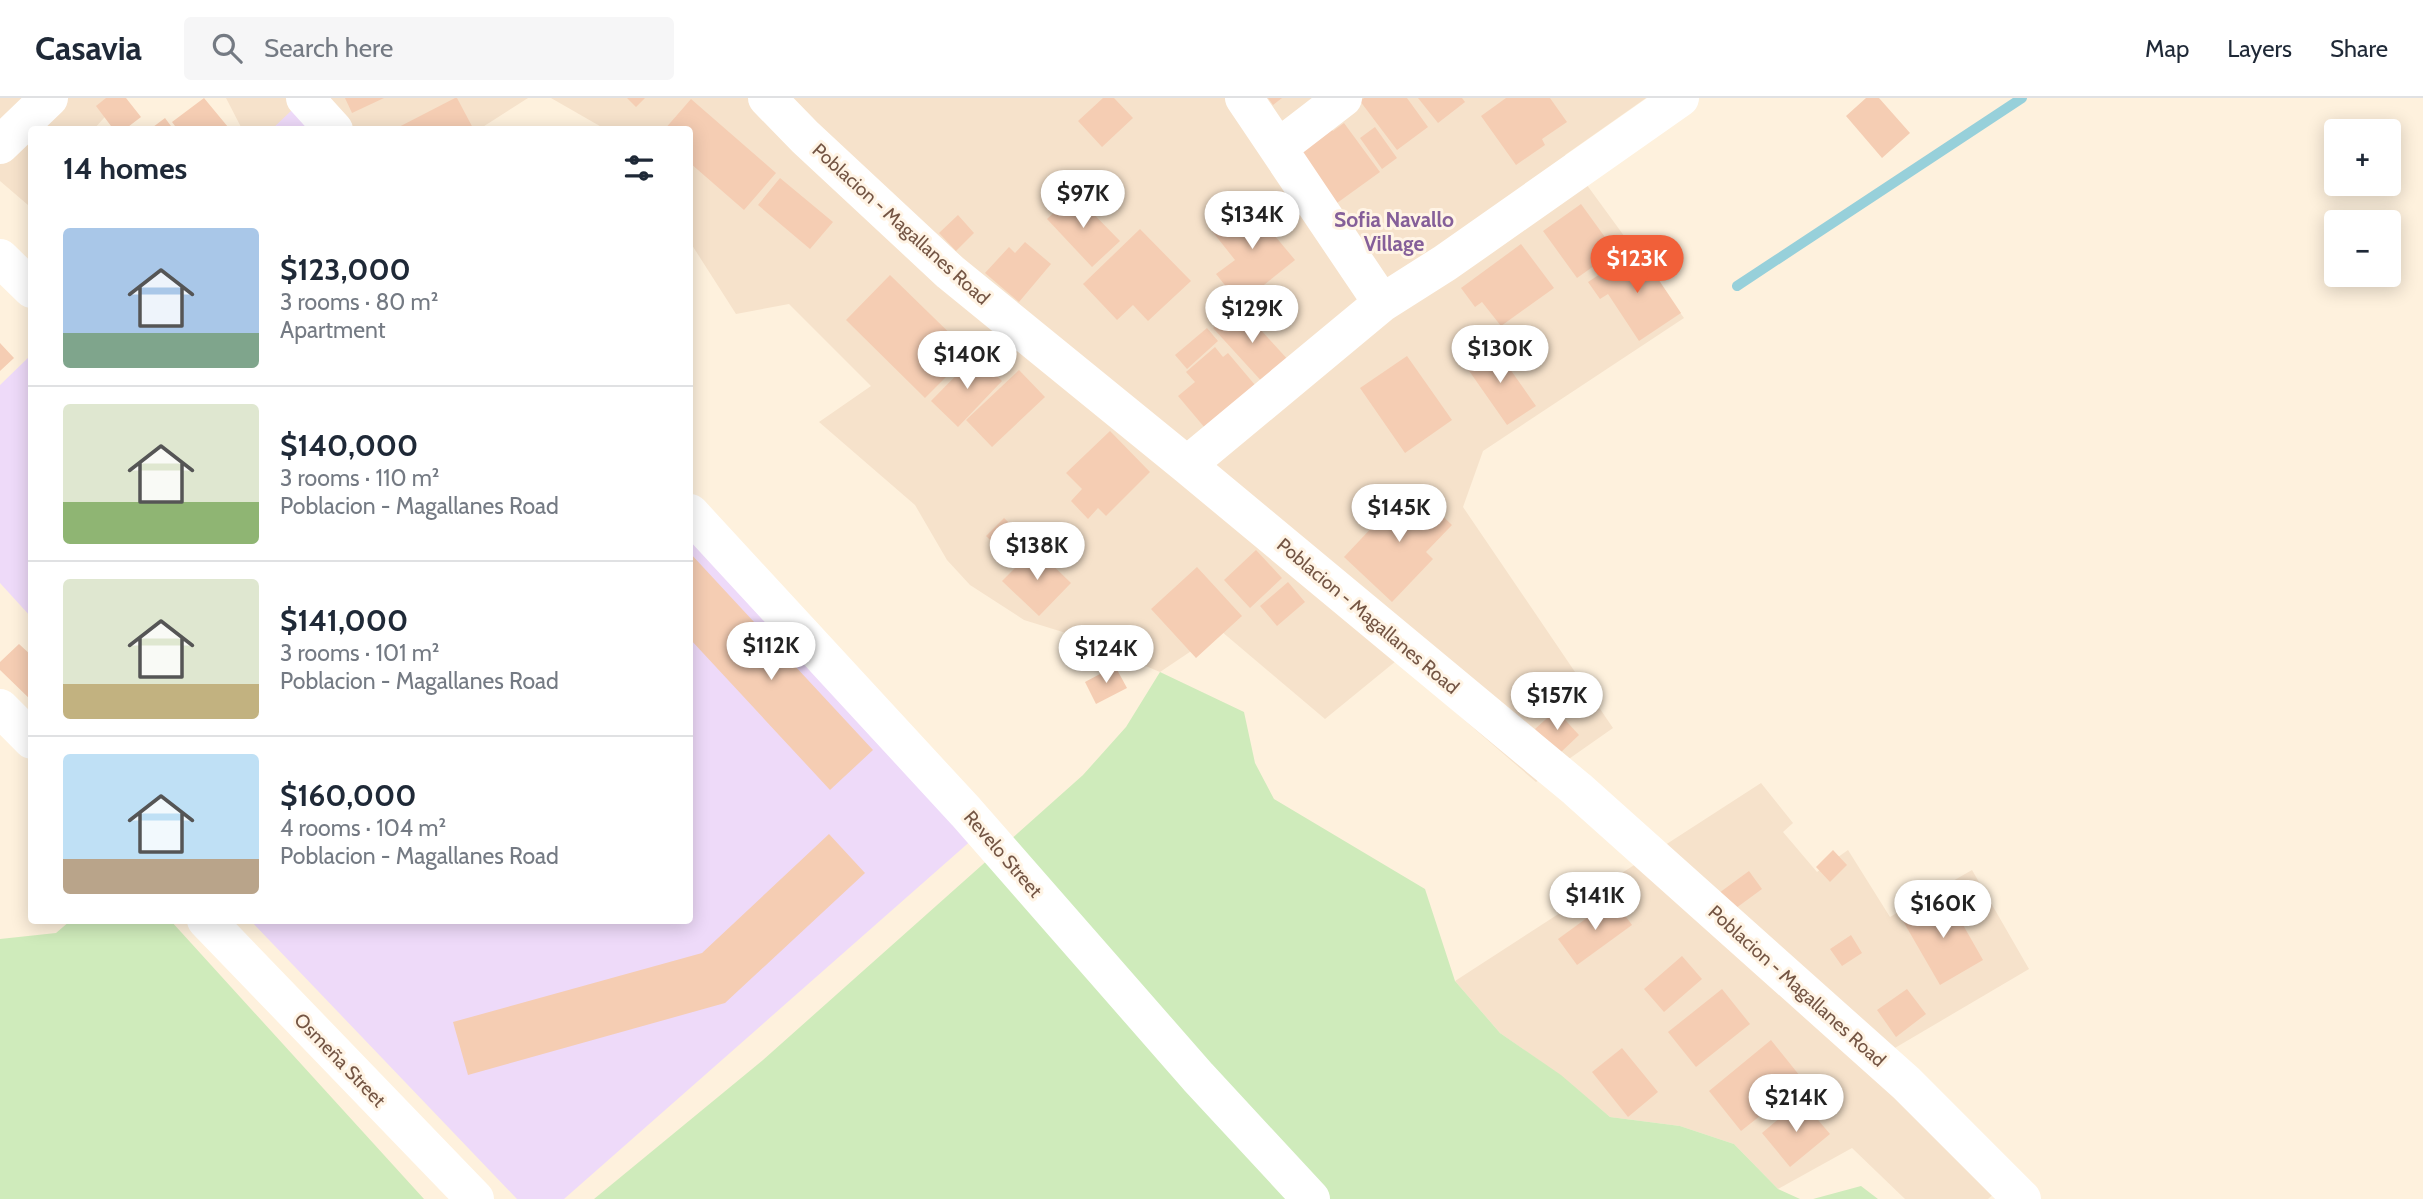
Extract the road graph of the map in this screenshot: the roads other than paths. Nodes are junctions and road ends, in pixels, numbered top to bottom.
1 (49, 98) edge
2 (305, 98) edge
3 (767, 98) edge
4 (1244, 98) edge
5 (1343, 98) edge
6 (1679, 98) edge
7 (330, 126) edge
8 (0, 145) edge
9 (1278, 149) junction
10 (0, 258) edge
11 (28, 285) edge
12 (1382, 303) junction
13 (1187, 465) junction
14 (693, 516) edge
15 (0, 708) edge
16 (28, 736) edge
17 (210, 924) edge
18 (475, 1199) edge
19 (1311, 1199) edge
20 (2022, 1199) edge

1 - 8 street
2 - 7 street
3 - 13 street, Poblacion - Magallanes Road
4 - 9 street
5 - 9 street
6 - 12 street
9 - 12 street
10 - 11 street
12 - 13 street
13 - 20 street, Poblacion - Magallanes Road
14 - 19 street, Revelo Street
15 - 16 street
17 - 18 street, Osmeña Street

